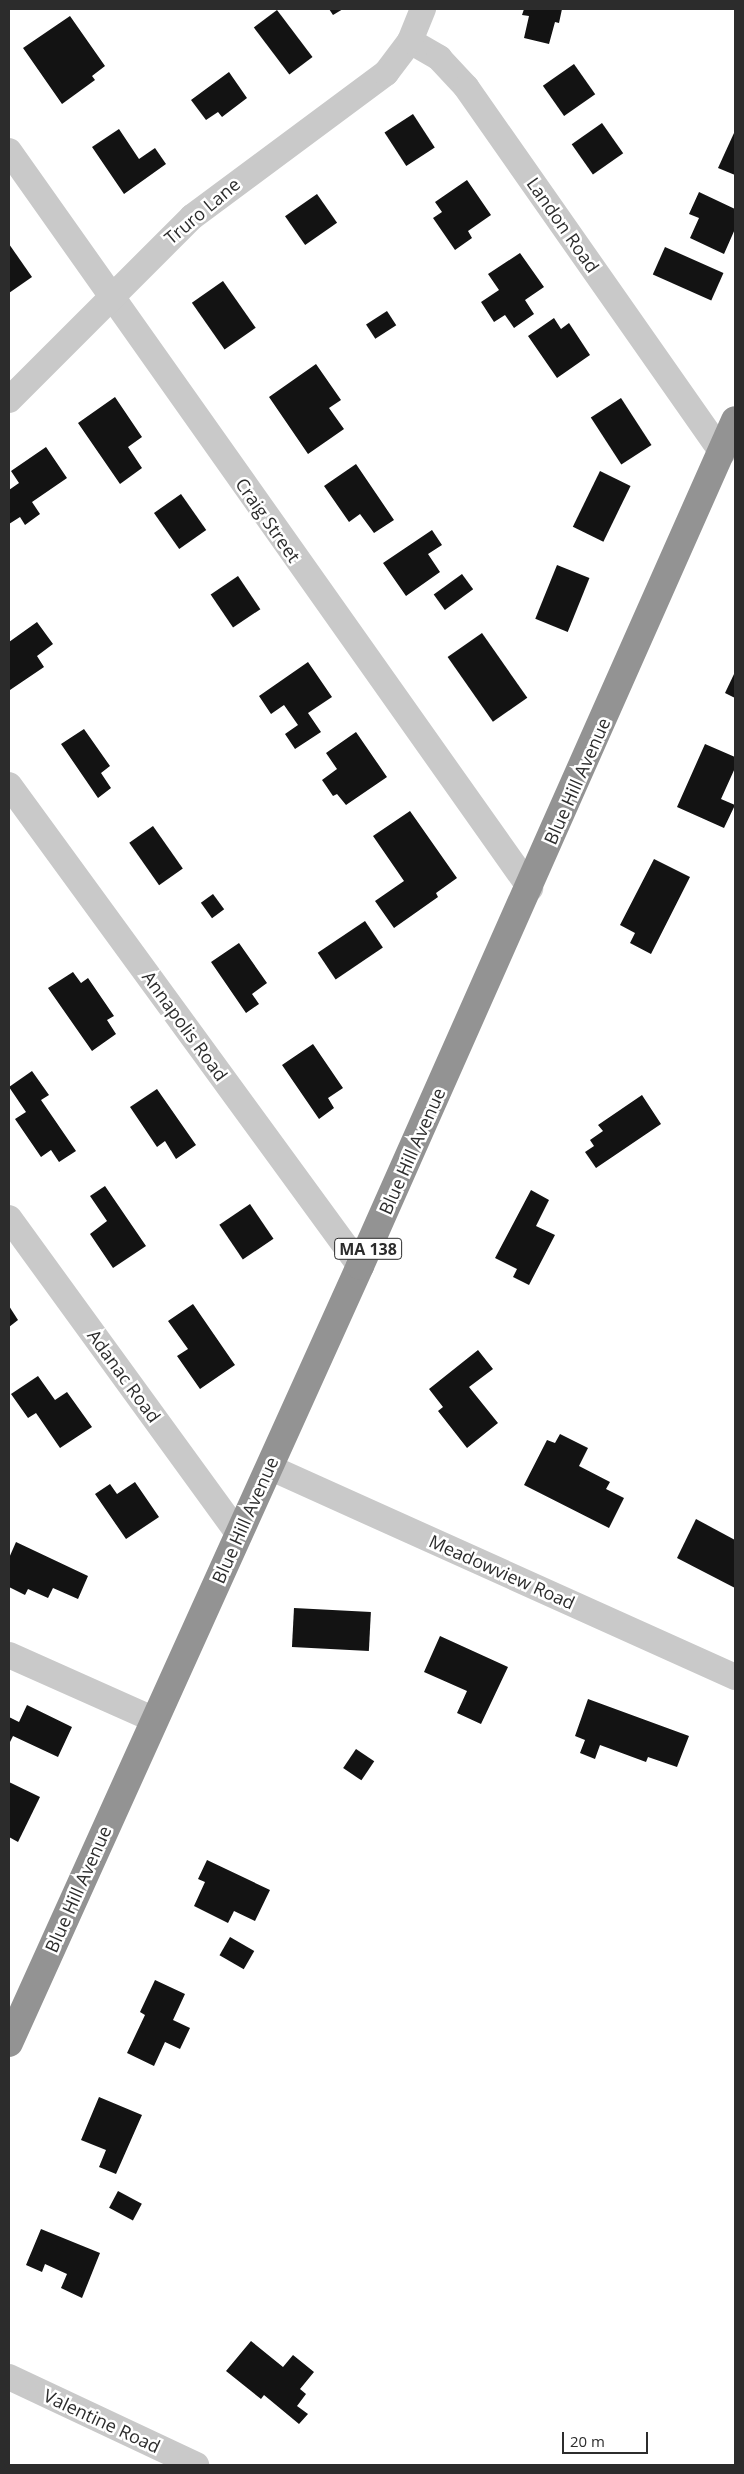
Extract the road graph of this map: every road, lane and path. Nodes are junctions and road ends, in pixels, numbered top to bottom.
1 (423, 9) edge
2 (410, 41) junction
3 (9, 151) edge
4 (110, 298) junction
5 (9, 400) edge
6 (735, 420) edge
7 (722, 453) junction
8 (9, 785) edge
9 (530, 888) junction
10 (9, 1218) edge
11 (360, 1266) junction
12 (270, 1467) junction
13 (239, 1534) junction
14 (9, 1654) edge
15 (735, 1677) edge
16 (155, 1720) junction
17 (15, 2012) edge
18 (9, 2043) edge
19 (9, 2377) edge
20 (196, 2465) edge

1 - 2 street
2 - 4 street, Truro Lane
2 - 7 street, Landon Road
3 - 4 street, Craig Street
4 - 5 street, Truro Lane
4 - 9 street, Craig Street
6 - 7 highway, Blue Hill Avenue / MA 138
7 - 9 highway, Blue Hill Avenue / MA 138
8 - 11 street, Annapolis Road
9 - 11 highway, Blue Hill Avenue / MA 138
10 - 13 street, Adanac Road
11 - 12 highway, Blue Hill Avenue / MA 138
12 - 13 highway, Blue Hill Avenue / MA 138
12 - 15 street, Meadowview Road
13 - 16 highway, Blue Hill Avenue / MA 138
14 - 16 street
16 - 17 highway, Blue Hill Avenue / MA 138
17 - 18 highway, Blue Hill Avenue / MA 138
19 - 20 street, Valentine Road

